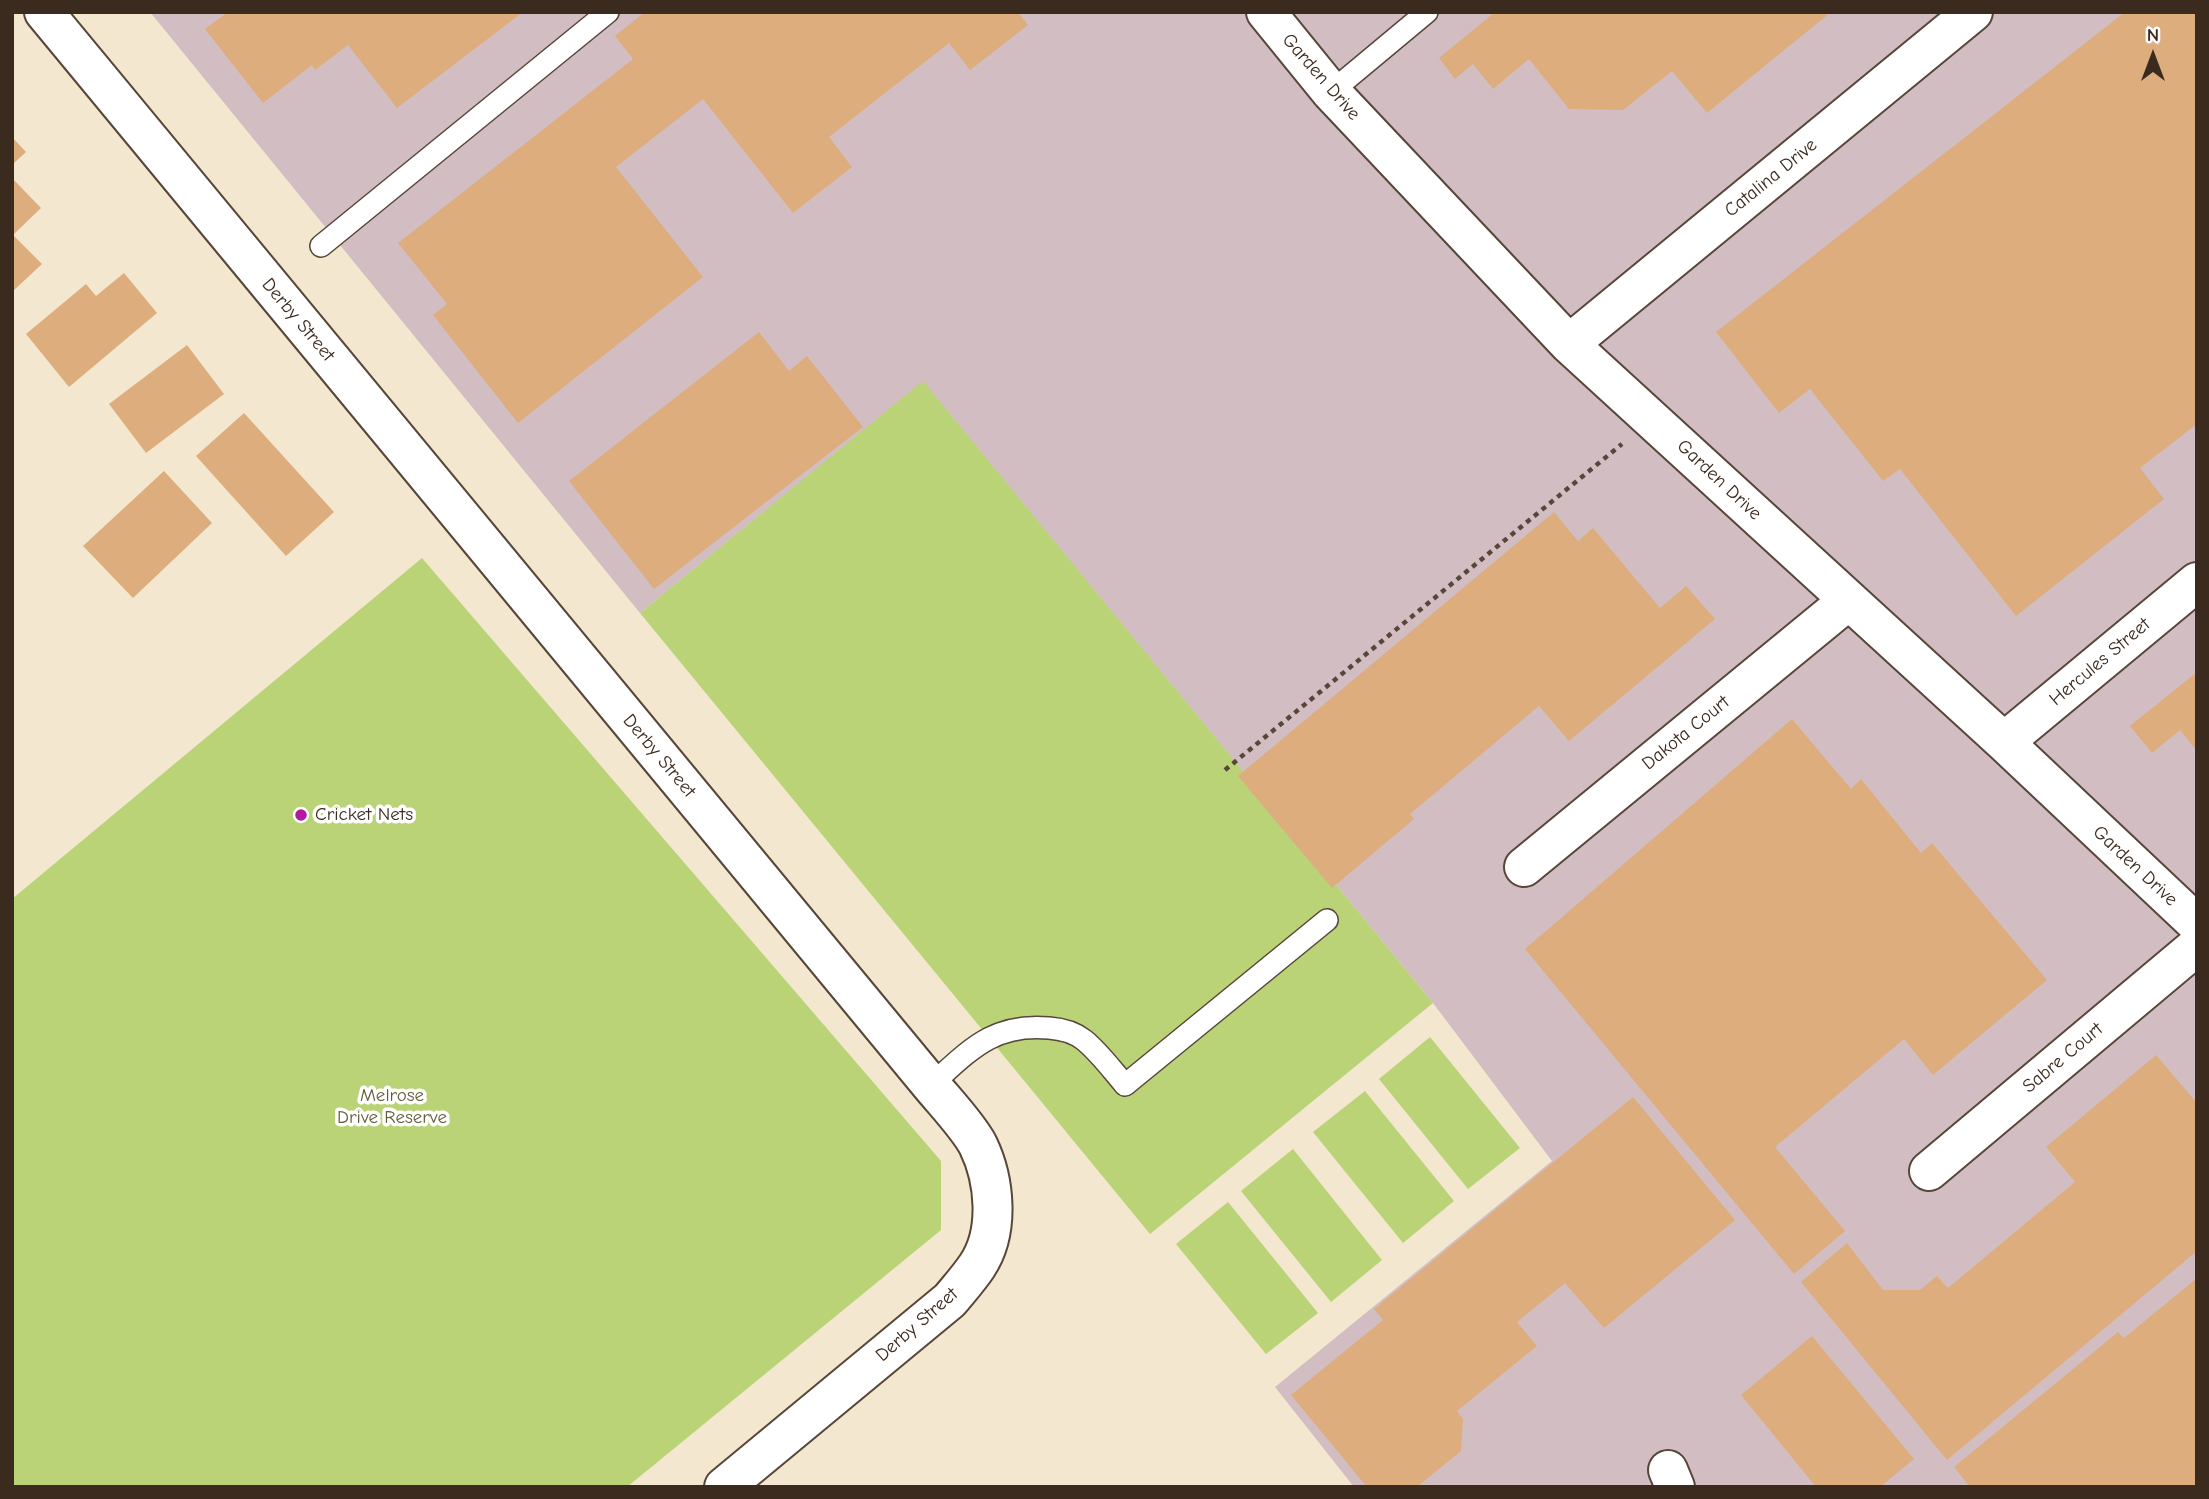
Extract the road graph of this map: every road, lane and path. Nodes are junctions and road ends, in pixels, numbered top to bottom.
1 (44, 12) edge
2 (608, 12) edge
3 (1266, 12) edge
4 (1427, 12) edge
5 (1973, 12) edge
6 (1331, 92) junction
7 (321, 246) dead end
8 (1569, 344) junction
9 (1653, 419) junction
10 (2197, 582) edge
11 (1849, 600) junction
12 (2004, 742) junction
13 (1225, 770) dead end
14 (1524, 867) dead end
15 (1327, 920) dead end
16 (2197, 924) edge
17 (2197, 946) edge
18 (931, 1085) junction
19 (1929, 1171) dead end
20 (724, 1487) edge

1 - 18 street, Derby Street
2 - 7 lane
3 - 6 street, Garden Drive
4 - 6 lane
5 - 8 street, Catalina Drive
6 - 8 street, Garden Drive
8 - 9 street, Garden Drive
9 - 11 street, Garden Drive
9 - 13 path
10 - 12 street, Hercules Street
11 - 12 street, Garden Drive
11 - 14 street, Dakota Court
12 - 16 street, Garden Drive
15 - 18 lane
17 - 19 street, Sabre Court
18 - 20 street, Derby Street

